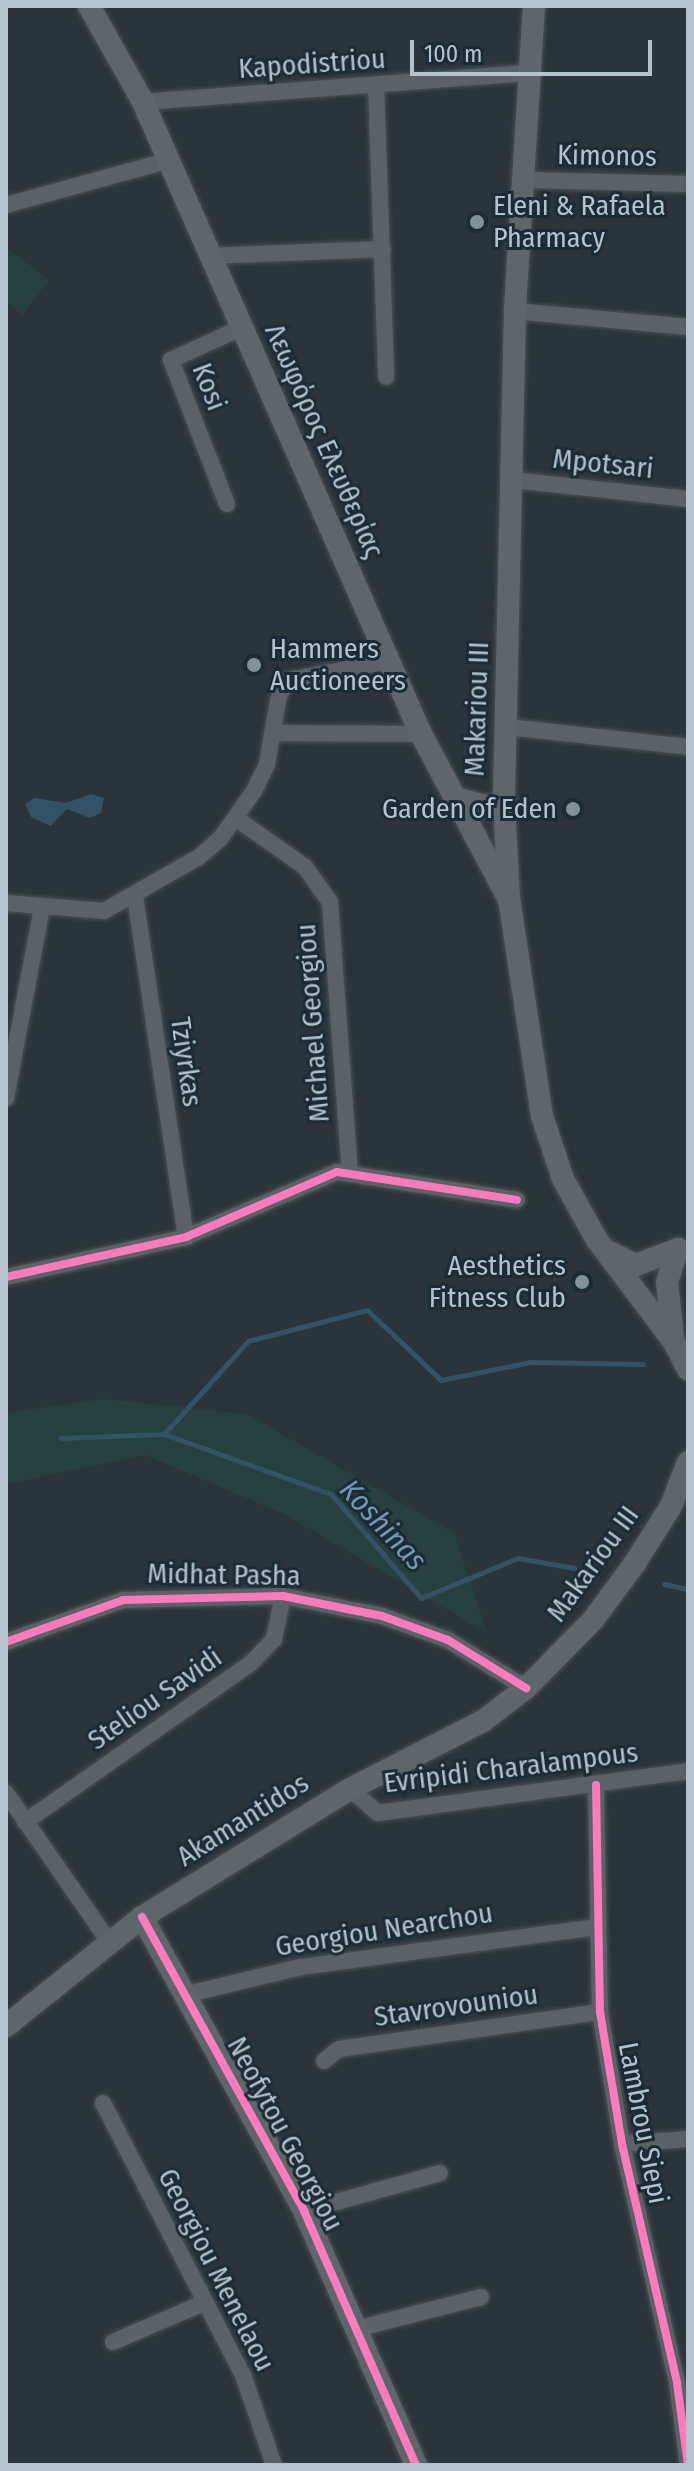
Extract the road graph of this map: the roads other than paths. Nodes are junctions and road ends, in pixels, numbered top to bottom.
1 (89, 6) edge
2 (534, 6) edge
3 (533, 73) junction
4 (376, 85) junction
5 (143, 102) junction
6 (167, 161) junction
7 (525, 180) junction
8 (688, 184) edge
9 (6, 205) edge
10 (383, 249) junction
11 (208, 256) junction
12 (515, 311) junction
13 (688, 327) edge
14 (241, 328) junction
15 (386, 377) dead end
16 (513, 480) junction
17 (688, 499) edge
18 (227, 504) dead end
19 (389, 661) junction
20 (508, 727) junction
21 (272, 733) junction
22 (421, 734) junction
23 (688, 747) edge
24 (455, 798) junction
25 (504, 803) junction
26 (237, 819) junction
27 (135, 896) junction
28 (509, 898) junction
29 (6, 903) edge
30 (42, 908) junction
31 (6, 1098) edge
32 (350, 1172) junction
33 (517, 1200) dead end
34 (186, 1237) junction
35 (683, 1244) edge
36 (603, 1249) junction
37 (6, 1277) edge
38 (637, 1294) junction
39 (674, 1342) junction
40 (688, 1370) edge
41 (686, 1473) edge
42 (283, 1596) junction
43 (6, 1642) edge
44 (526, 1688) junction
45 (688, 1771) edge
46 (596, 1785) junction
47 (350, 1789) junction
48 (6, 1793) edge
49 (25, 1822) junction
50 (142, 1917) junction
51 (595, 1927) junction
52 (109, 1942) junction
53 (184, 1995) junction
54 (600, 2012) junction
55 (6, 2026) edge
56 (324, 2061) dead end
57 (103, 2103) dead end
58 (688, 2139) edge
59 (622, 2144) junction
60 (440, 2173) dead end
61 (304, 2211) junction
62 (481, 2297) dead end
63 (203, 2303) junction
64 (360, 2328) junction
65 (113, 2342) dead end
66 (274, 2465) edge
67 (416, 2465) edge
68 (688, 2465) edge

1 - 5 main road, Λεωφόρος Ελευθερίας
2 - 3 main road, Makariou III
3 - 4 street, Kapodistriou
3 - 7 main road, Makariou III
4 - 5 street, Kapodistriou
4 - 10 street
5 - 6 main road, Λεωφόρος Ελευθερίας
6 - 9 street
6 - 11 main road, Λεωφόρος Ελευθερίας
7 - 8 street, Kimonos
7 - 12 main road, Makariou III
10 - 11 street
10 - 15 street
11 - 14 main road, Λεωφόρος Ελευθερίας
12 - 13 street
12 - 16 main road, Makariou III
14 - 18 street, Kosi
14 - 19 main road, Λεωφόρος Ελευθερίας
16 - 17 street, Mpotsari
16 - 20 main road, Makariou III
19 - 21 street
19 - 22 main road, Λεωφόρος Ελευθερίας
20 - 23 street
20 - 25 main road, Makariou III
21 - 22 street
21 - 26 street
22 - 24 main road, Λεωφόρος Ελευθερίας
24 - 25 main road
24 - 28 main road, Λεωφόρος Ελευθερίας
25 - 28 main road, Makariou III
26 - 27 street
26 - 32 street, Michael Georgiou
27 - 30 street
27 - 34 street, Tziyrkas
28 - 36 main road, Makariou III
29 - 30 street
30 - 31 street
32 - 33 street
32 - 34 street
34 - 37 street
35 - 36 main road
35 - 38 main road
35 - 39 main road
36 - 38 main road, Makariou III
38 - 39 main road, Makariou III
39 - 40 main road, Makariou III
41 - 44 main road, Makariou III
42 - 43 street, Midhat Pasha
42 - 44 street, Midhat Pasha
42 - 49 street, Steliou Savidi
44 - 47 main road, Akamantidos
45 - 46 street, Evripidi Charalampous
46 - 47 street, Evripidi Charalampous
46 - 51 street, Lambrou Siepi
47 - 50 main road, Akamantidos
48 - 49 street
49 - 52 street
50 - 52 main road, Akamantidos
50 - 53 main road, Neofytou Georgiou
51 - 53 street, Georgiou Nearchou
51 - 54 street, Lambrou Siepi
52 - 55 main road, Akamantidos
53 - 61 main road, Neofytou Georgiou
54 - 56 street, Stavrovouniou
54 - 59 street, Lambrou Siepi
57 - 63 street, Georgiou Menelaou
58 - 59 street
59 - 68 street, Lambrou Siepi
60 - 61 street
61 - 64 main road, Neofytou Georgiou
62 - 64 street
63 - 65 street
63 - 66 street, Georgiou Menelaou
64 - 67 main road, Neofytou Georgiou

